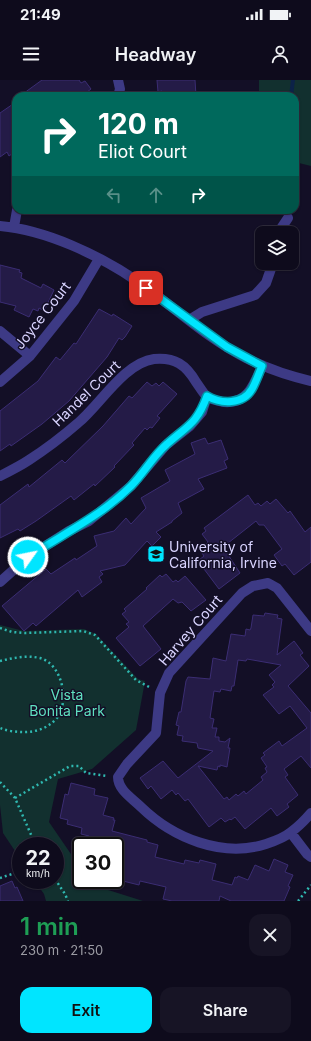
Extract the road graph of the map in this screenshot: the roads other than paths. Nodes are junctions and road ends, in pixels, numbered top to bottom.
1 (118, 80) edge
2 (119, 92) edge
3 (16, 214) edge
4 (288, 218) dead end
5 (0, 226) edge
6 (283, 226) edge
7 (14, 228) junction
8 (99, 259) junction
9 (271, 270) edge
10 (189, 320) junction
11 (0, 331) edge
12 (30, 356) junction
13 (262, 366) junction
14 (311, 381) edge
15 (0, 382) edge
16 (207, 396) junction
17 (0, 476) edge
18 (0, 582) edge
19 (311, 631) edge
20 (311, 813) edge
21 (291, 833) junction
22 (311, 857) edge

1 - 2 street
3 - 7 street
4 - 6 street
5 - 7 street
7 - 8 street
8 - 10 street
8 - 12 street, Joyce Court
9 - 10 street
10 - 13 street
11 - 12 street
12 - 15 street, Joyce Court
13 - 14 street
13 - 16 street
16 - 17 street, Handel Court
16 - 18 street
19 - 21 street, Harvey Court
20 - 21 street
21 - 22 street

